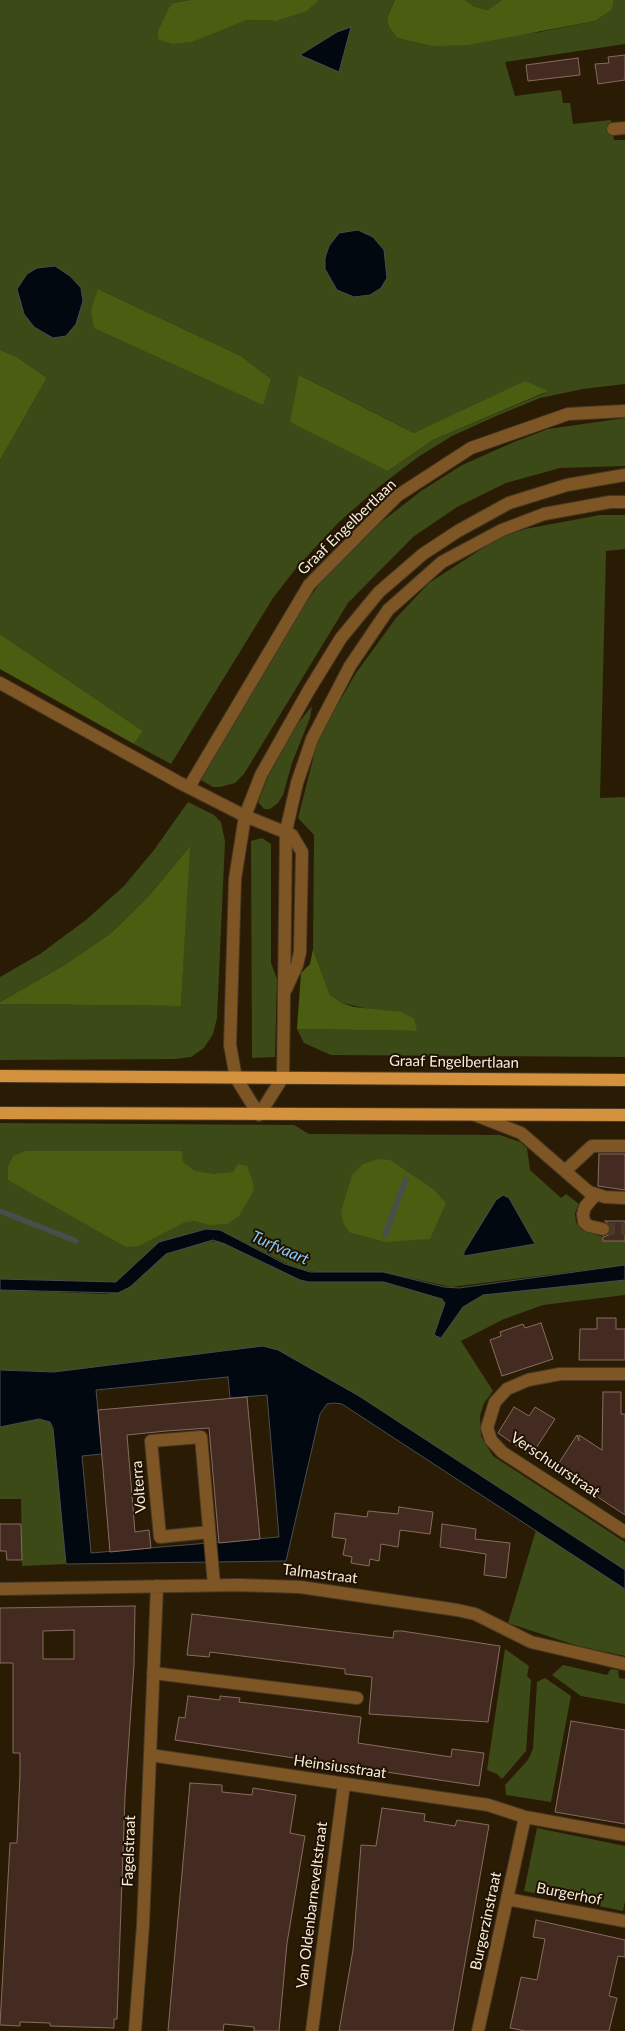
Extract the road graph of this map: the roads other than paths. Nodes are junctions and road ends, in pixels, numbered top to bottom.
1 (625, 411) edge
2 (625, 475) edge
3 (625, 502) edge
4 (0, 683) edge
5 (189, 787) junction
6 (245, 816) junction
7 (286, 831) junction
8 (0, 1076) edge
9 (283, 1077) junction
10 (236, 1078) junction
11 (625, 1080) edge
12 (0, 1113) edge
13 (260, 1115) junction
14 (474, 1115) junction
15 (625, 1116) edge
16 (625, 1146) edge
17 (565, 1171) junction
18 (596, 1194) junction
19 (625, 1198) edge
20 (604, 1229) tunnel mouth
21 (625, 1374) edge
22 (625, 1532) edge
23 (210, 1538) junction
24 (214, 1585) junction
25 (157, 1586) junction
26 (0, 1588) edge
27 (625, 1664) edge
28 (153, 1673) junction
29 (357, 1698) dead end
30 (150, 1755) junction
31 (344, 1784) junction
32 (525, 1817) junction
33 (625, 1835) edge
34 (507, 1899) junction
35 (625, 1922) edge
36 (135, 2031) edge
37 (312, 2031) edge
38 (478, 2031) edge

1 - 5 street, Graaf Engelbertlaan
2 - 6 street
3 - 7 street
4 - 5 street
5 - 6 street
6 - 7 street
6 - 10 street
7 - 9 street
8 - 10 main road, Graaf Engelbertlaan
9 - 10 main road, Graaf Engelbertlaan
9 - 11 main road, Graaf Engelbertlaan
9 - 13 street
10 - 13 street
12 - 13 main road
13 - 14 main road
14 - 15 main road
14 - 17 street
16 - 17 street
17 - 18 street
18 - 19 street
18 - 20 street
21 - 22 street, Verschuurstraat
23 - 23 street, Volterra
23 - 24 street, Volterra
24 - 25 street, Talmastraat
24 - 27 street, Talmastraat
25 - 26 street, Talmastraat
25 - 28 street, Fagelstraat
28 - 29 street
28 - 30 street, Fagelstraat
30 - 31 street, Heinsiusstraat
30 - 36 street, Fagelstraat
31 - 32 street, Heinsiusstraat
31 - 37 street, Van Oldenbarneveltstraat
32 - 33 street
32 - 34 street, Burgerzinstraat
34 - 35 street, Burgerhof
34 - 38 street, Burgerzinstraat

